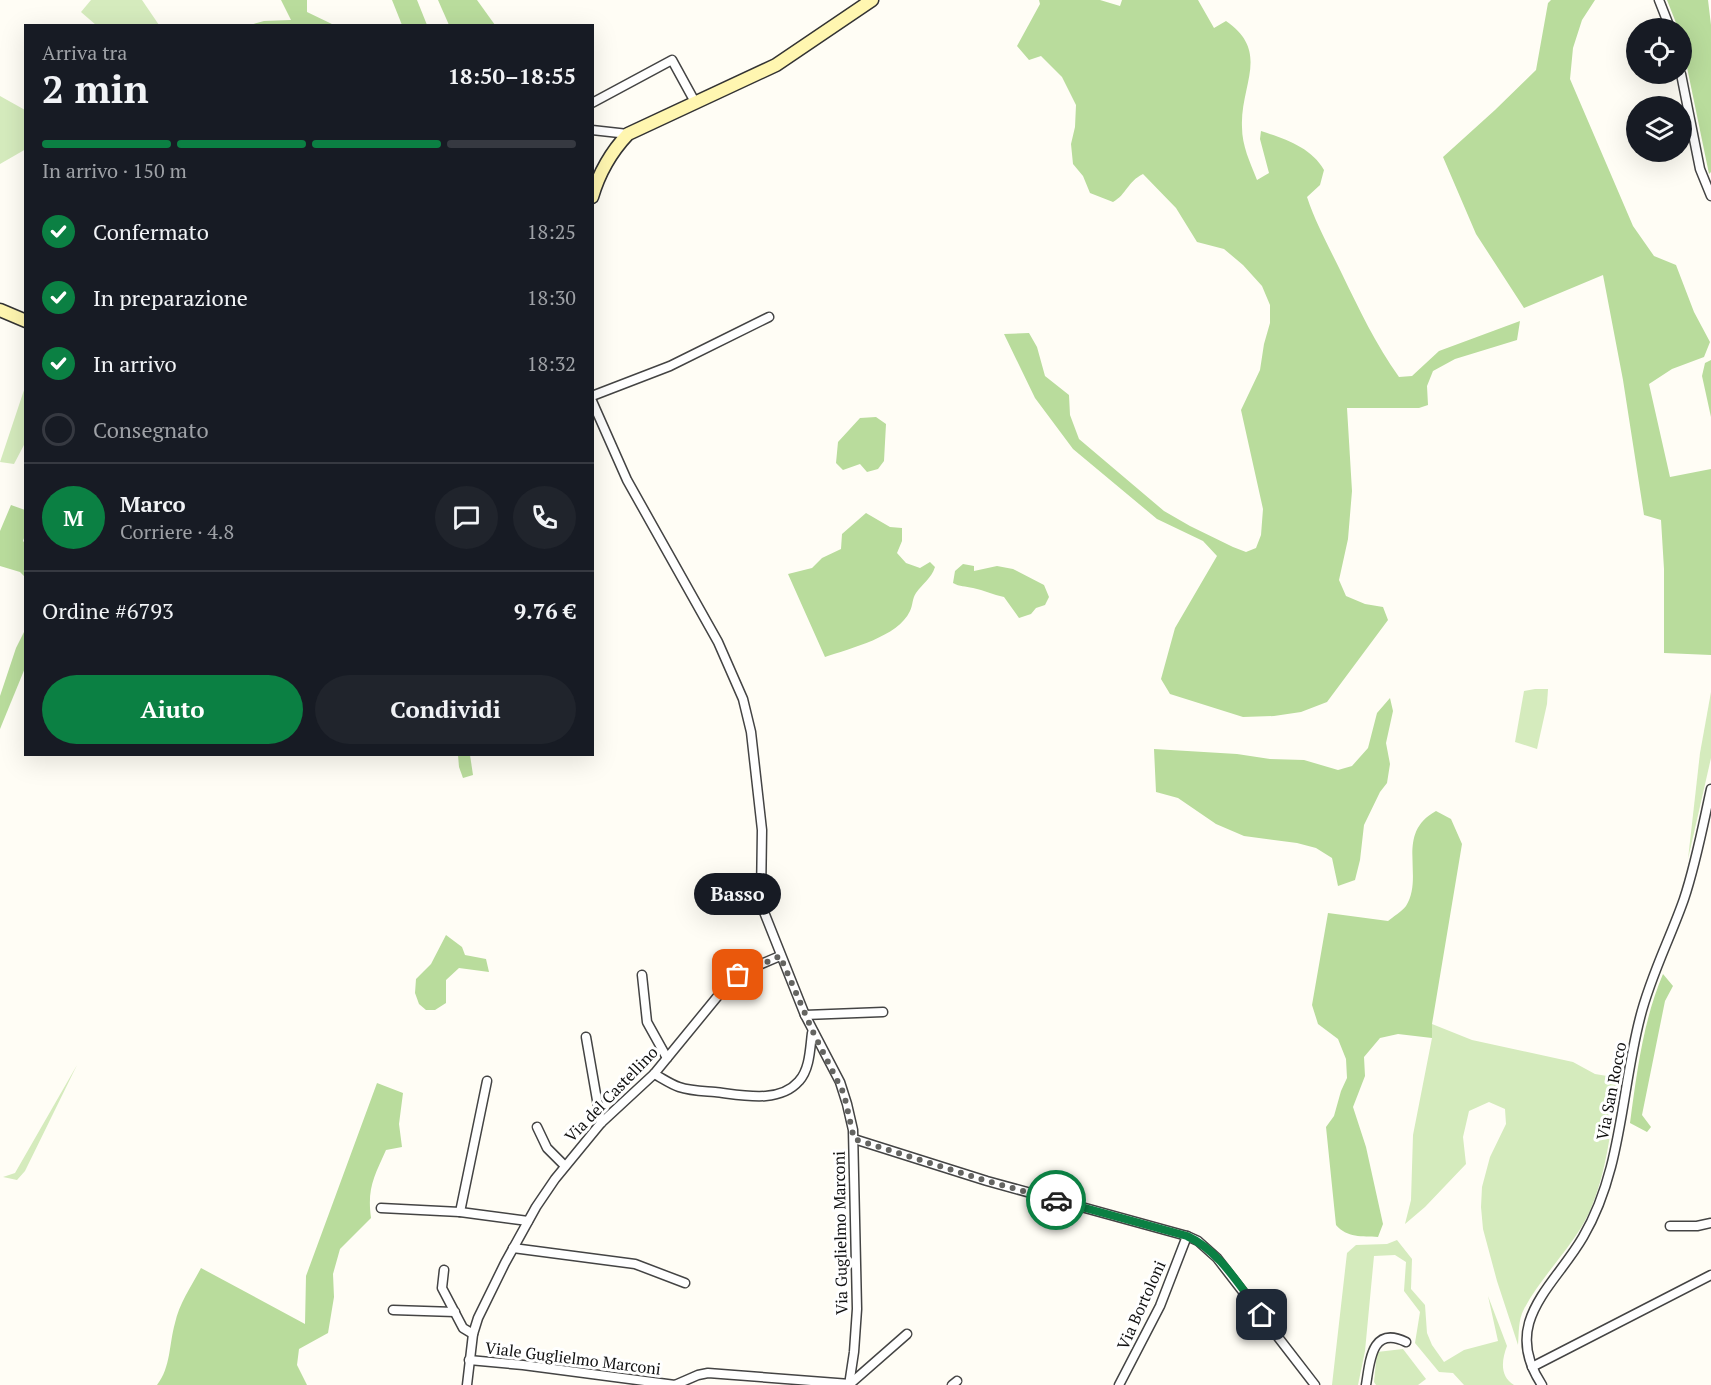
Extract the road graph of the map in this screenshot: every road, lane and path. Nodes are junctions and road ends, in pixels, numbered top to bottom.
1 (872, 0) edge
2 (1659, 0) edge
3 (1666, 18) edge
4 (1684, 84) edge
5 (594, 102) edge
6 (695, 102) junction
7 (594, 130) edge
8 (628, 134) junction
9 (594, 192) edge
10 (1711, 196) edge
11 (0, 310) edge
12 (769, 316) dead end
13 (24, 320) edge
14 (594, 395) edge
15 (594, 406) edge
16 (1711, 789) edge
17 (779, 954) junction
18 (642, 975) dead end
19 (883, 1012) dead end
20 (805, 1015) junction
21 (813, 1032) junction
22 (586, 1037) dead end
23 (667, 1058) junction
24 (654, 1074) junction
25 (487, 1081) dead end
26 (601, 1123) junction
27 (537, 1126) dead end
28 (854, 1139) junction
29 (565, 1166) junction
30 (381, 1208) dead end
31 (460, 1212) junction
32 (528, 1221) junction
33 (1711, 1223) edge
34 (1670, 1226) dead end
35 (1187, 1236) junction
36 (513, 1248) junction
37 (444, 1270) dead end
38 (1711, 1275) edge
39 (686, 1283) dead end
40 (393, 1310) dead end
41 (455, 1312) junction
42 (473, 1334) junction
43 (907, 1334) dead end
44 (1406, 1342) dead end
45 (470, 1360) junction
46 (1532, 1367) junction
47 (850, 1384) edge
48 (467, 1385) edge
49 (1119, 1385) edge
50 (1315, 1385) edge
51 (1366, 1385) edge
52 (1542, 1385) edge

1 - 6 street
2 - 3 street
4 - 10 street
5 - 6 street
6 - 8 street
7 - 8 street
8 - 9 street
11 - 13 street
12 - 14 street
15 - 17 street, Via Guglielmo Marconi
16 - 46 street, Via San Rocco
17 - 20 street, Via Guglielmo Marconi
17 - 23 street, Via del Castellino
18 - 23 street
19 - 20 street
20 - 21 street, Via Guglielmo Marconi
21 - 24 street
21 - 28 street, Via Guglielmo Marconi
22 - 26 street
23 - 24 street, Via del Castellino
24 - 26 street, Via del Castellino
25 - 31 street
26 - 29 street, Via del Castellino
27 - 29 street
28 - 35 street
28 - 47 street, Via Guglielmo Marconi
29 - 32 street, Via del Castellino
30 - 31 street
31 - 32 street
32 - 36 street, Via del Castellino
33 - 34 street
35 - 49 street, Via Bortoloni
35 - 50 street
36 - 39 street
36 - 42 street, Via del Castellino
37 - 41 street
38 - 46 street
40 - 41 street
41 - 42 street
42 - 45 street, Via del Castellino
43 - 47 street
44 - 51 street
45 - 47 street, Viale Guglielmo Marconi
45 - 48 street, Via del Castellino
46 - 52 street, Via San Rocco

